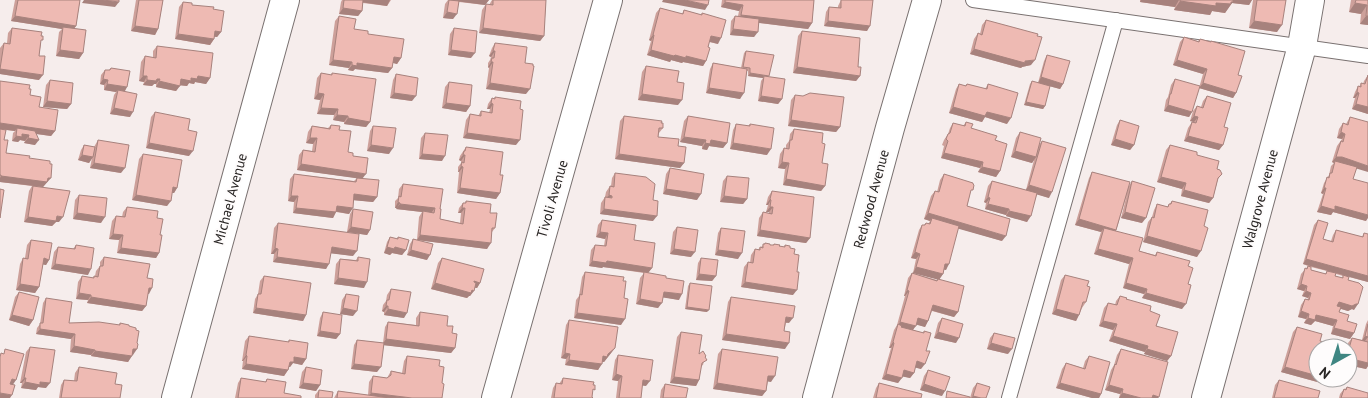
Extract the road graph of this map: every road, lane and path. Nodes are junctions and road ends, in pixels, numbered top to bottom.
1 (285, 0) edge
2 (608, 0) edge
3 (927, 0) edge
4 (973, 0) edge
5 (1310, 0) edge
6 (1116, 20) junction
7 (1302, 46) junction
8 (1368, 56) edge
9 (176, 398) edge
10 (496, 398) edge
11 (817, 398) edge
12 (1009, 398) edge
13 (1206, 398) edge

1 - 9 street, Michael Avenue
2 - 10 street, Tivoli Avenue
3 - 11 street, Redwood Avenue
4 - 6 lane
5 - 7 street, Walgrove Avenue
6 - 7 lane
6 - 12 lane
7 - 8 lane
7 - 13 street, Walgrove Avenue

